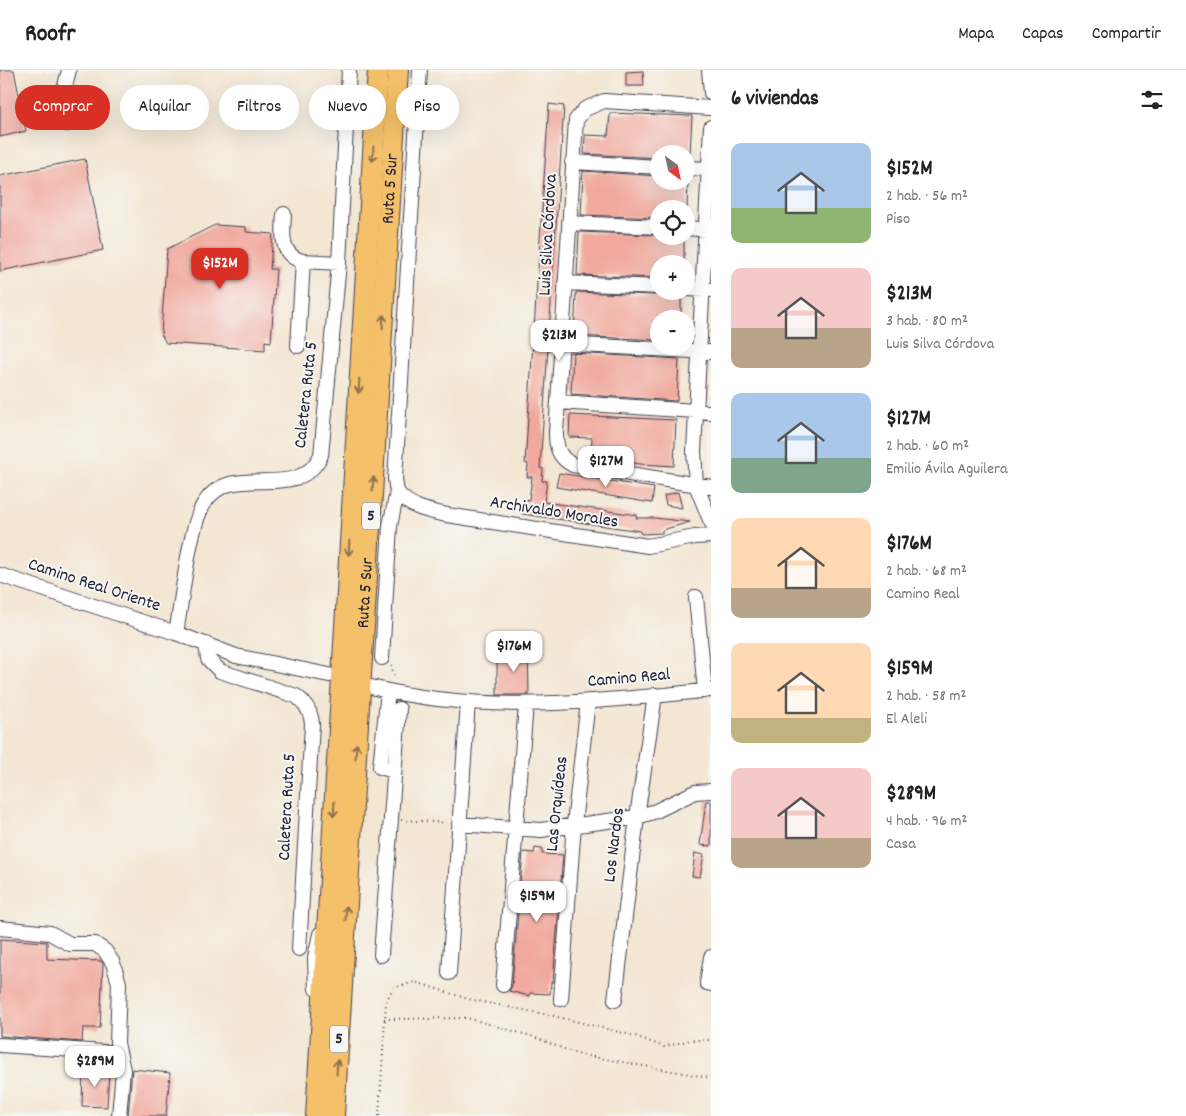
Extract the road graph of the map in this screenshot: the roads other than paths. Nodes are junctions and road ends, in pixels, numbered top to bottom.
1 (69, 70) edge
2 (349, 70) edge
3 (378, 70) edge
4 (398, 70) edge
5 (420, 70) edge
6 (709, 70) edge
7 (65, 85) edge
8 (711, 93) edge
9 (711, 108) edge
10 (711, 127) edge
11 (572, 162) junction
12 (650, 166) edge
13 (695, 168) edge
14 (710, 169) edge
15 (284, 214) dead end
16 (569, 222) junction
17 (650, 226) edge
18 (695, 229) edge
19 (708, 230) edge
20 (304, 261) junction
21 (339, 263) junction
22 (565, 283) junction
23 (650, 288) edge
24 (707, 290) edge
25 (561, 344) junction
26 (298, 346) dead end
27 (705, 352) edge
28 (558, 402) junction
29 (696, 411) junction
30 (711, 412) edge
31 (696, 484) junction
32 (711, 487) edge
33 (397, 492) junction
34 (711, 522) edge
35 (711, 536) edge
36 (0, 576) edge
37 (696, 597) dead end
38 (176, 633) junction
39 (206, 644) junction
40 (382, 658) road end
41 (329, 675) dead end
42 (371, 687) dead end
43 (708, 690) edge
44 (388, 691) junction
45 (655, 696) junction
46 (588, 701) junction
47 (468, 702) junction
48 (526, 704) junction
49 (399, 709) dead end
50 (394, 771) junction
51 (711, 791) edge
52 (637, 817) junction
53 (459, 824) junction
54 (574, 824) junction
55 (516, 829) junction
56 (0, 928) edge
57 (299, 949) dead end
58 (381, 955) dead end
59 (711, 957) edge
60 (449, 973) dead end
61 (709, 983) edge
62 (503, 985) dead end
63 (561, 999) dead end
64 (615, 1000) dead end
65 (0, 1045) edge
66 (119, 1053) junction
67 (119, 1116) edge
68 (316, 1116) edge
69 (334, 1116) edge

1 - 7 street
2 - 21 street, Caletera Ruta 5
3 -> 68 highway, Ruta 5 Sur / 5
69 -> 4 highway, Ruta 5 Sur / 5
5 - 33 street
6 - 8 street
9 - 11 street, Luis Silva Córdova
10 - 14 street
11 - 12 street
11 - 16 street, Luis Silva Córdova
13 - 14 street
14 - 19 street
15 - 20 street
16 - 17 street
16 - 22 street, Luis Silva Córdova
18 - 19 street
19 - 24 street
20 - 21 street
20 - 26 street
21 - 38 street, Caletera Ruta 5
22 - 23 street
22 - 25 street, Luis Silva Córdova
24 - 27 street
25 - 27 street
25 - 28 street, Luis Silva Córdova
27 - 29 street
28 - 29 street
28 - 31 street, Luis Silva Córdova
29 - 30 street
29 - 31 street
31 - 32 street
31 - 34 street
33 - 35 street, Archivaldo Morales
33 - 40 street
36 - 38 street, Camino Real Oriente
37 - 43 street
38 - 39 street
39 - 41 street
39 - 57 street, Caletera Ruta 5
42 - 44 street, Camino Real
43 - 45 street, Camino Real
44 - 47 street, Camino Real
44 - 50 street
45 - 46 street, Camino Real
45 - 52 street, Los Nardos
46 - 48 street, Camino Real
46 - 54 street, Las Orquídeas
47 - 48 street, Camino Real
47 - 53 street
48 - 55 street
49 - 50 street
50 - 58 street
51 - 52 street
52 - 54 street
52 - 64 street, Los Nardos
53 - 55 street
53 - 60 street
54 - 55 street
54 - 63 street, Las Orquídeas
55 - 62 street
56 - 66 street
59 - 61 street
65 - 66 street
66 - 67 street

